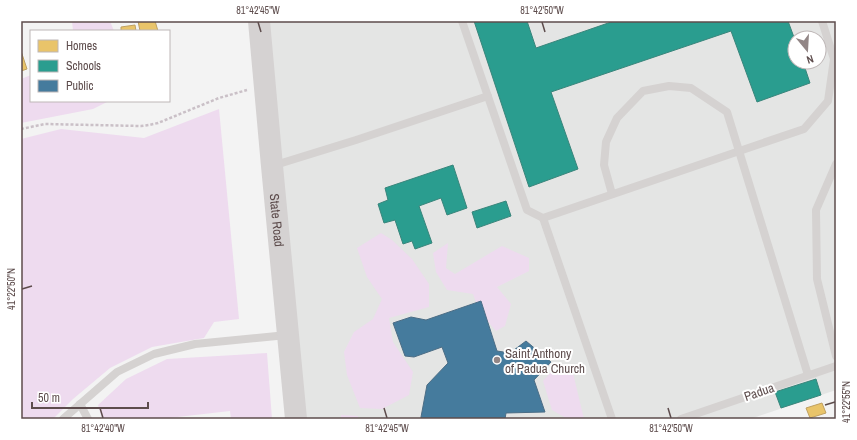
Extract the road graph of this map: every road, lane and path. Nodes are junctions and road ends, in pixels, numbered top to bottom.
1 (259, 21) edge
2 (462, 21) edge
3 (822, 21) edge
4 (265, 84) junction
5 (488, 96) junction
6 (21, 129) edge
7 (738, 151) junction
8 (836, 164) edge
9 (272, 166) junction
10 (612, 194) junction
11 (544, 218) junction
12 (288, 335) junction
13 (836, 356) edge
14 (836, 366) edge
15 (808, 375) junction
16 (80, 404) junction
17 (63, 419) edge
18 (88, 419) edge
19 (296, 419) edge
20 (612, 419) edge
21 (681, 419) edge

1 - 4 main road, State Road
2 - 5 lane
3 - 7 lane
4 - 6 path
4 - 9 main road, State Road
5 - 9 lane
5 - 11 lane
7 - 10 lane
7 - 10 lane
7 - 15 lane
8 - 13 lane
9 - 12 main road, State Road
10 - 11 lane
11 - 20 lane
12 - 16 lane
12 - 19 main road, State Road
14 - 15 lane, Padua
15 - 21 lane, Padua
16 - 17 lane
16 - 18 lane

